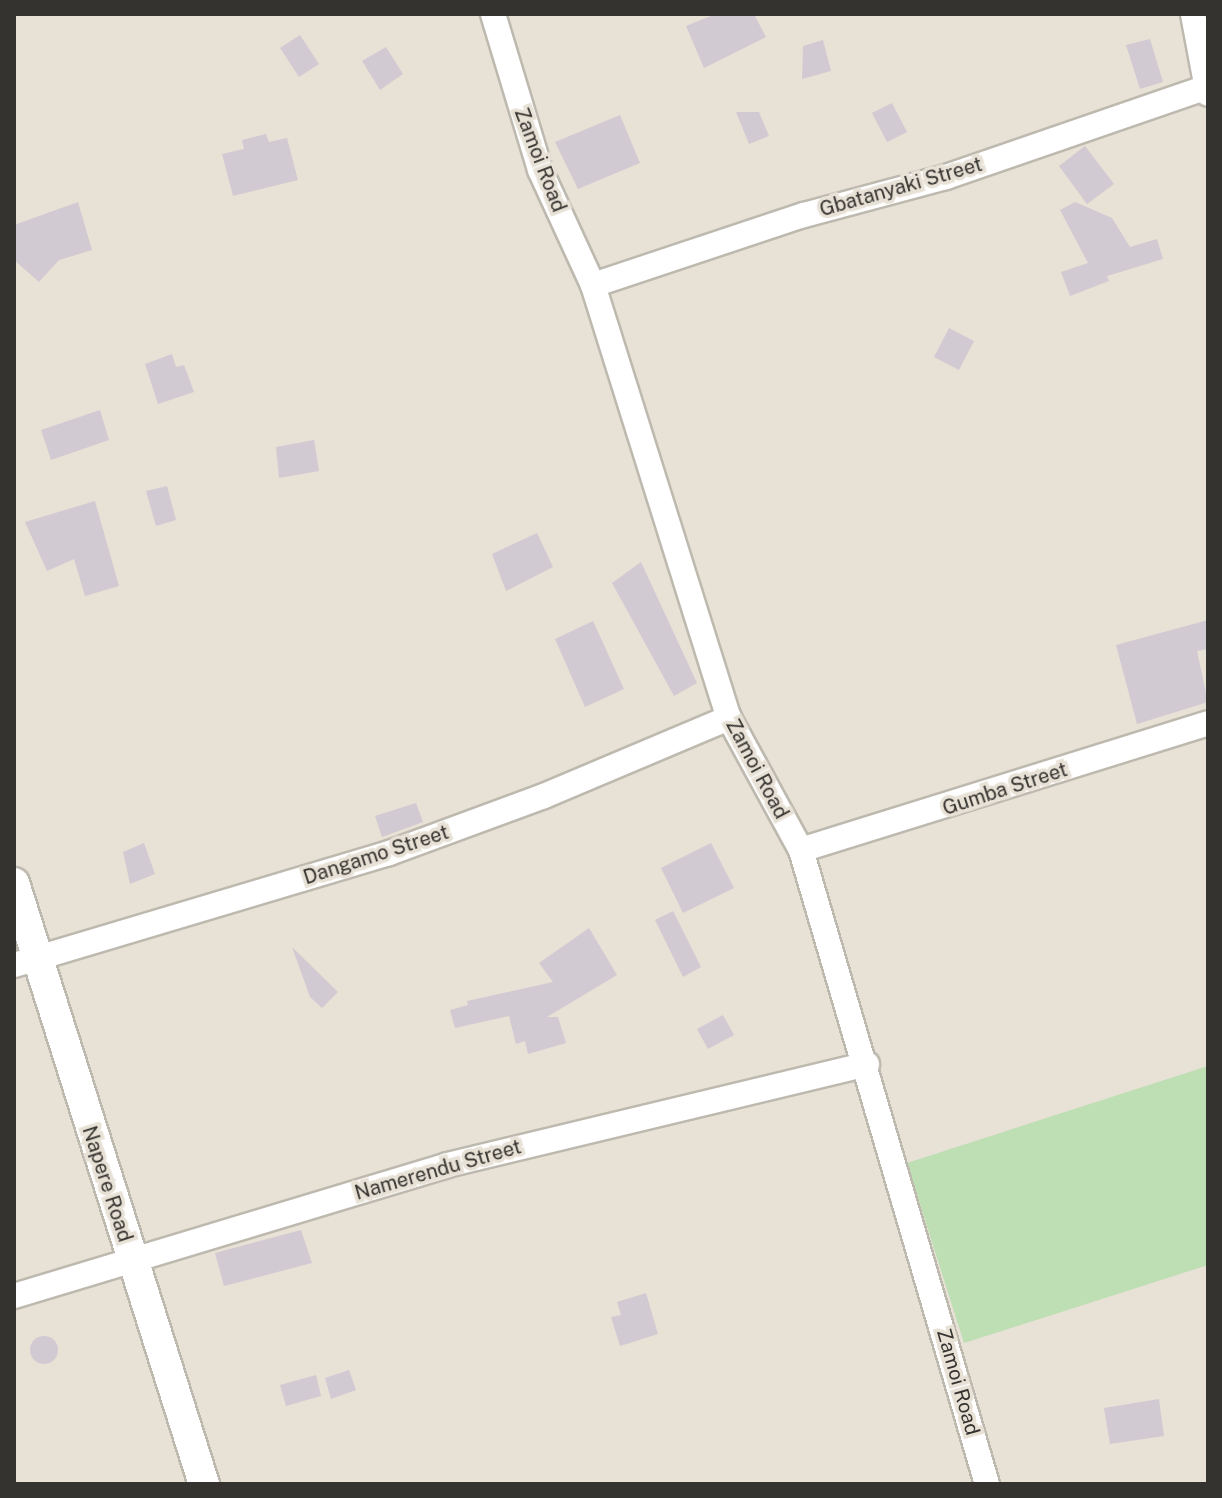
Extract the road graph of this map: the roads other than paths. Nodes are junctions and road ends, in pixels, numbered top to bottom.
1 (493, 14) edge
2 (1193, 14) edge
3 (1207, 90) edge
4 (593, 285) junction
5 (729, 718) junction
6 (1208, 723) edge
7 (801, 850) junction
8 (14, 883) edge
9 (24, 962) edge
10 (867, 1064) junction
11 (132, 1263) junction
12 (14, 1296) edge
13 (204, 1484) edge
14 (987, 1484) edge

1 - 4 street, Zamoi Road
2 - 3 street
3 - 4 street, Gbatanyaki Street
4 - 5 street, Zamoi Road
5 - 7 street, Zamoi Road
5 - 9 street, Dangamo Street
6 - 7 street, Gumba Street
7 - 10 street, Zamoi Road
8 - 9 street, Napere Road
9 - 11 street, Napere Road
10 - 11 street, Namerendu Street
10 - 14 street, Zamoi Road
11 - 12 street, Namerendu Street
11 - 13 street, Napere Road

